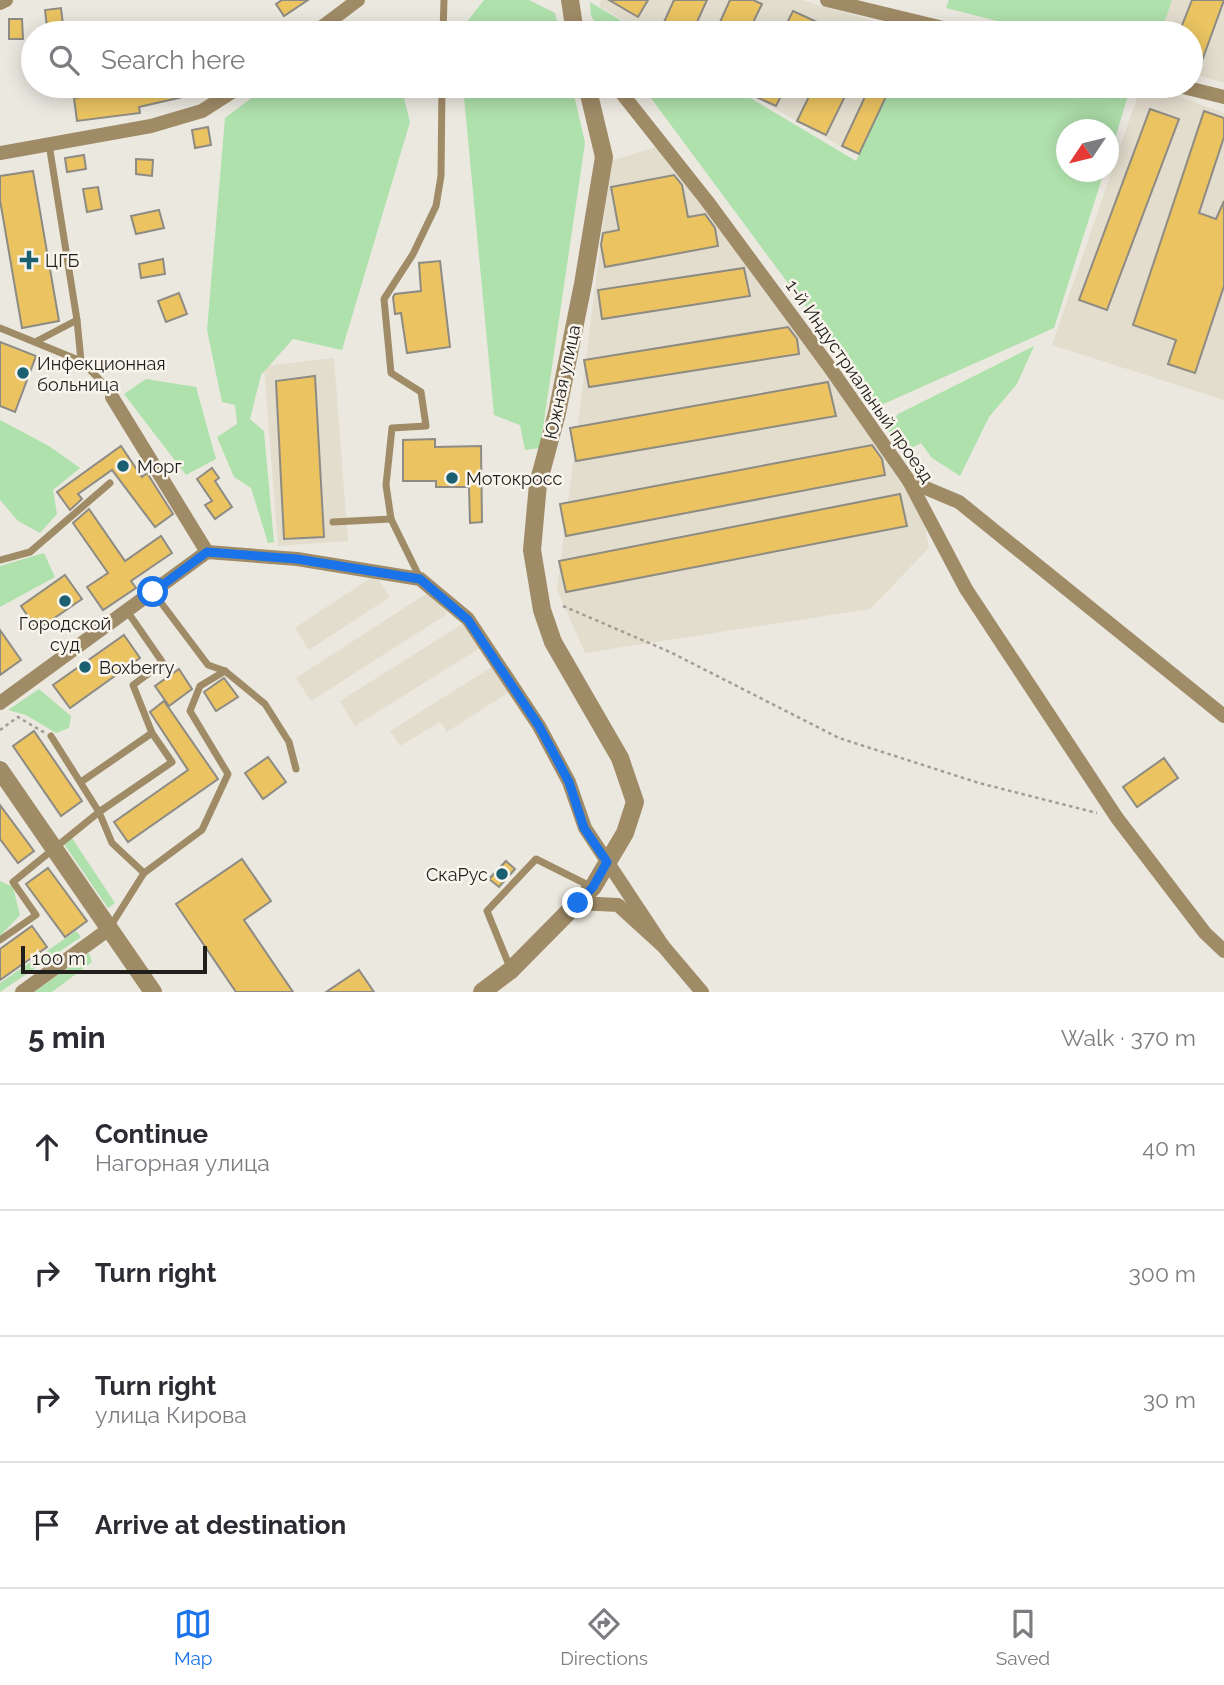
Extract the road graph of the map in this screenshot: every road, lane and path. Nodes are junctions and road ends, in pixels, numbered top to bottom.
1 (6, 0) edge
2 (358, 0) edge
3 (444, 0) edge
4 (570, 0) edge
5 (827, 0) edge
6 (0, 3) edge
7 (330, 21) edge
8 (443, 21) edge
9 (573, 21) edge
10 (914, 21) edge
11 (1203, 92) edge
12 (1224, 97) edge
13 (222, 98) edge
14 (442, 98) edge
15 (590, 98) edge
16 (625, 98) edge
17 (49, 144) junction
18 (0, 153) edge
19 (77, 320) junction
20 (0, 328) edge
21 (37, 341) junction
22 (81, 361) junction
23 (102, 382) dead end
24 (112, 397) dead end
25 (909, 481) junction
26 (110, 483) dead end
27 (391, 519) junction
28 (333, 522) dead end
29 (207, 552) junction
30 (0, 560) edge
31 (420, 579) junction
32 (153, 592) junction
33 (563, 606) dead end
34 (127, 611) junction
35 (225, 671) junction
36 (0, 703) edge
37 (1224, 716) edge
38 (0, 730) edge
39 (152, 733) junction
40 (51, 736) joint
41 (296, 769) dead end
42 (0, 770) edge
43 (81, 782) junction
44 (99, 812) junction
45 (1117, 818) junction
46 (55, 850) junction
47 (607, 862) junction
48 (144, 873) junction
49 (593, 887) junction
50 (578, 903) junction
51 (109, 929) junction
52 (0, 940) edge
53 (663, 946) junction
54 (1224, 951) edge
55 (511, 970) junction
56 (23, 992) edge
57 (153, 992) edge
58 (482, 992) edge
59 (702, 992) edge

1 - 6 street
2 - 7 street
3 - 8 lane
4 - 9 street
5 - 10 street
11 - 12 street
13 - 17 street
14 - 27 lane
15 - 47 street, Южная улица
16 - 25 street, 1-й Индустриальный проезд
17 - 18 street
17 - 19 lane
19 - 21 lane
19 - 22 lane
20 - 21 lane
21 - 22 lane
22 - 23 lane
24 - 29 street
25 - 37 street
25 - 45 street, 1-й Индустриальный проезд
26 - 30 lane
27 - 28 lane
27 - 31 lane
29 - 31 street
29 - 32 street
31 - 47 street
32 - 34 street
32 - 35 lane
33 - 45 path
34 - 36 street
34 - 39 lane
35 - 41 lane
35 - 48 lane
38 - 40 path
39 - 43 lane
39 - 44 lane
40 - 43 lane
42 - 46 street
43 - 44 lane
44 - 46 lane
44 - 48 lane
45 - 54 street, 1-й Индустриальный проезд
46 - 51 street
46 - 52 lane
47 - 49 street, Южная улица
47 - 53 street
48 - 51 lane
49 - 50 street, Южная улица
49 - 55 lane
50 - 53 street
50 - 55 street, Южная улица
51 - 56 street
51 - 57 street
53 - 59 street
55 - 58 street, Южная улица

